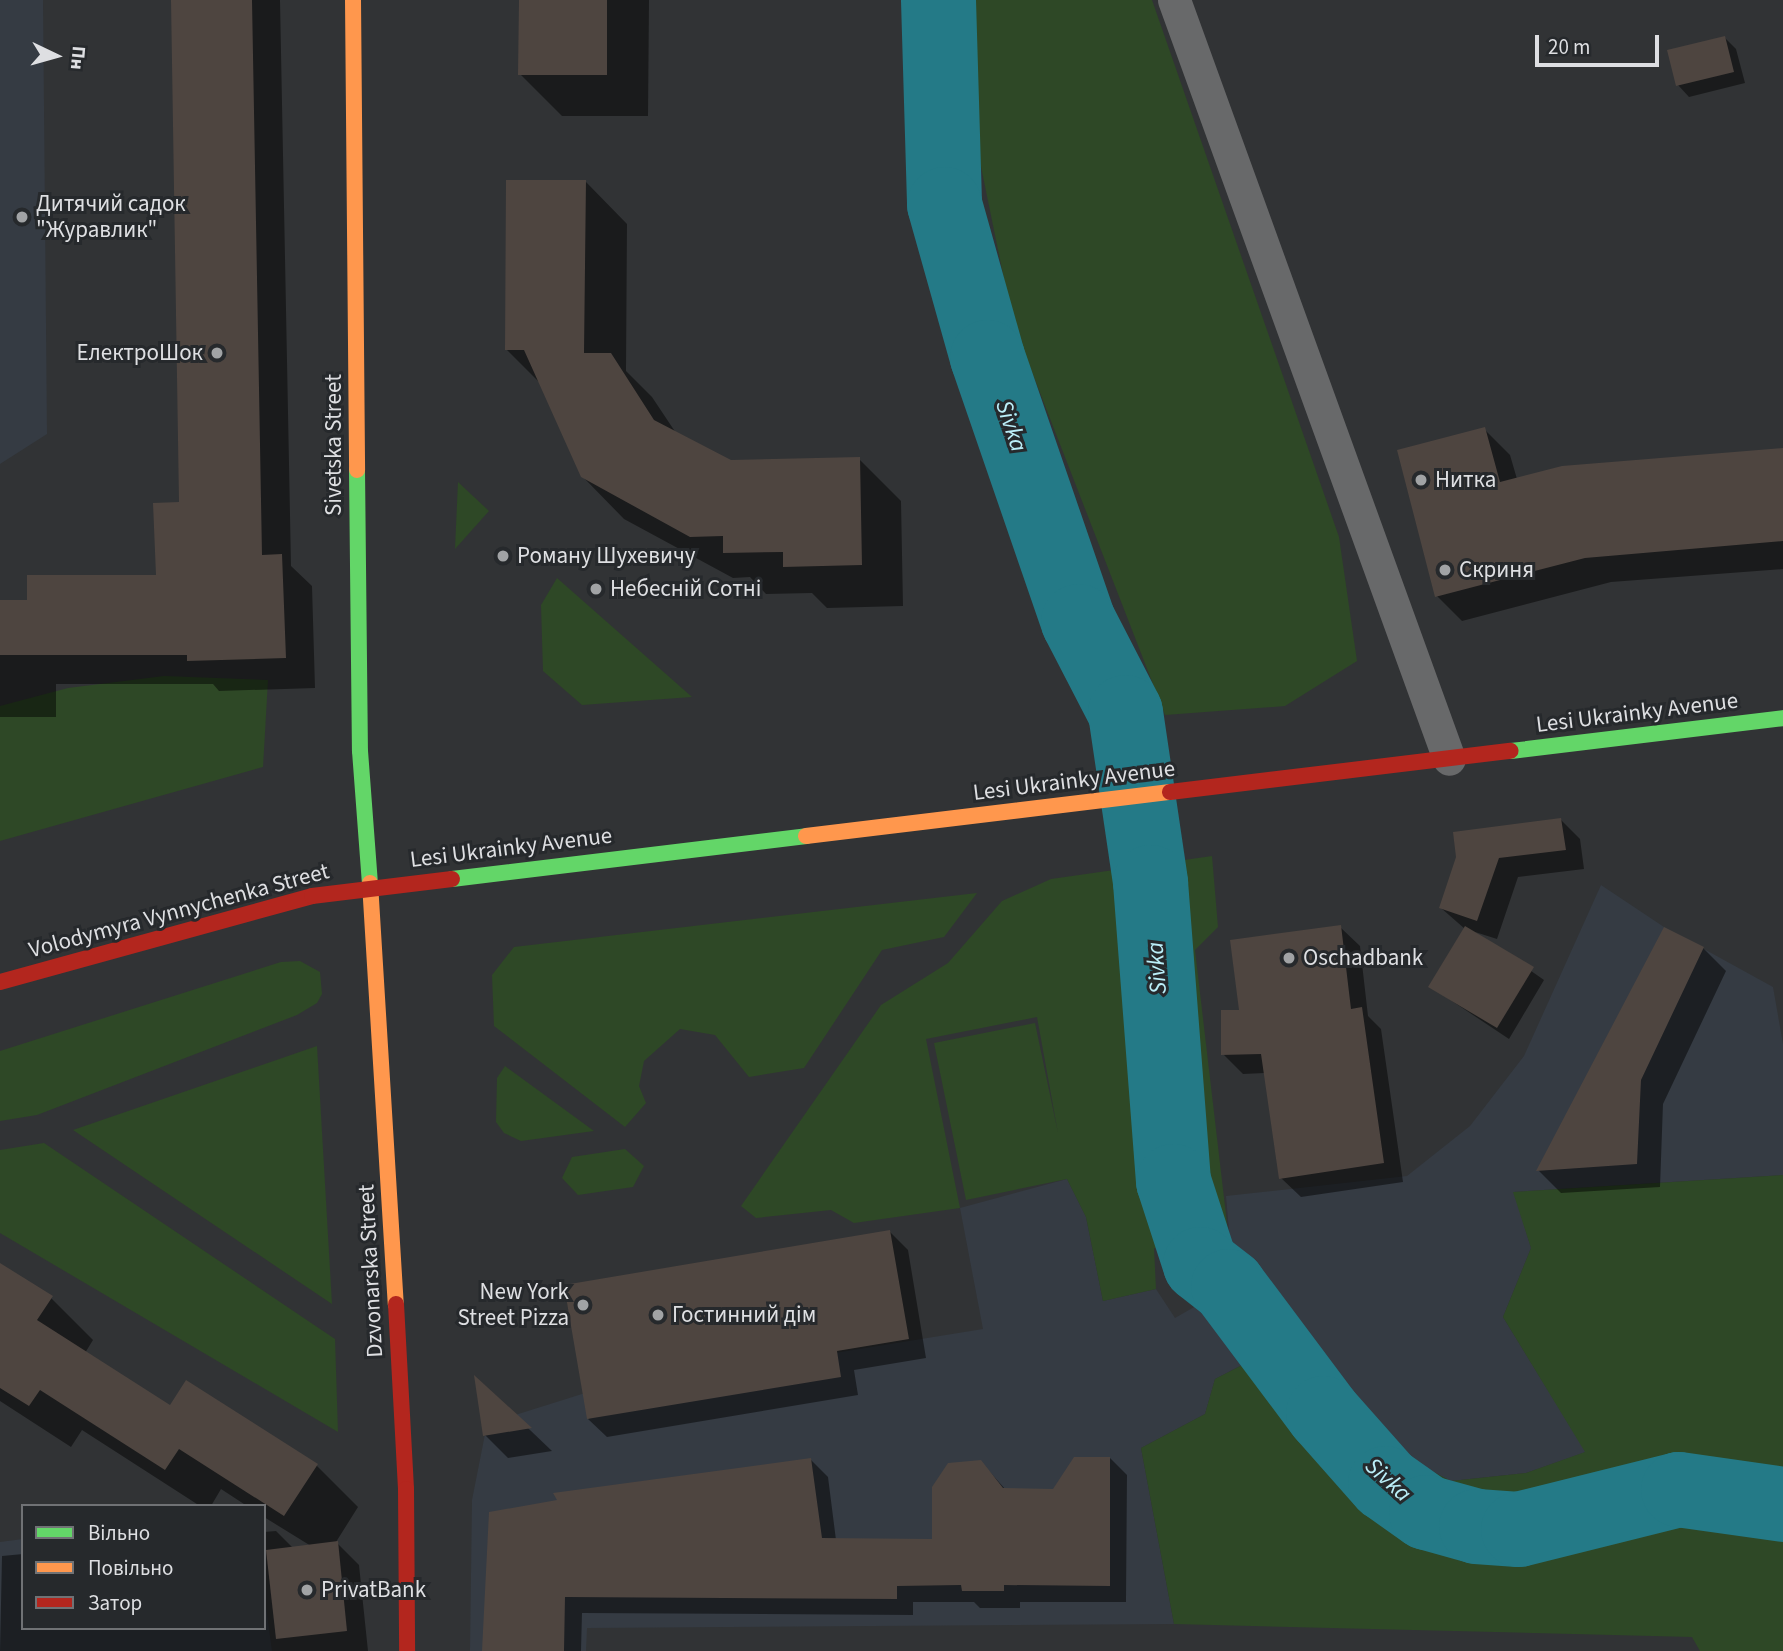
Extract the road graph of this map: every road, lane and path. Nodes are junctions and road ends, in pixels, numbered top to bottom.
1 (353, 0) edge
2 (1174, 0) edge
3 (1783, 718) edge
4 (1449, 758) junction
5 (370, 888) junction
6 (0, 982) edge
7 (407, 1651) edge

1 - 5 main road, Sivetska Street
2 - 4 street
3 - 4 main road, Lesi Ukrainky Avenue
4 - 5 main road, Lesi Ukrainky Avenue
5 - 6 main road, Volodymyra Vynnychenka Street
5 - 7 main road, Dzvonarska Street

